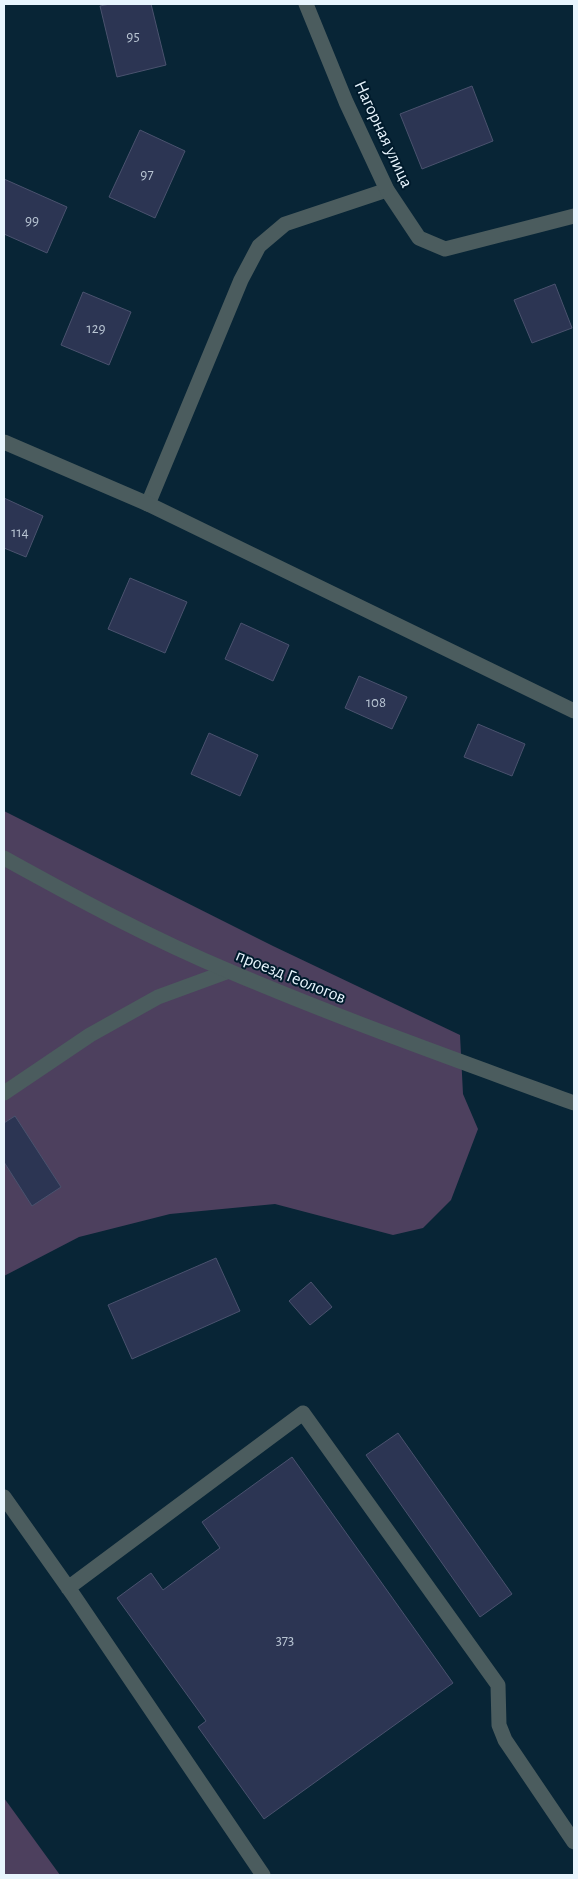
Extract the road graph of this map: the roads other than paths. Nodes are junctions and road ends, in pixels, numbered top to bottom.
1 (306, 4) edge
2 (387, 190) junction
3 (574, 216) edge
4 (4, 442) edge
5 (148, 504) junction
6 (574, 711) edge
7 (4, 858) edge
8 (229, 971) junction
9 (4, 1093) edge
10 (574, 1103) edge
11 (4, 1496) edge
12 (68, 1588) junction
13 (574, 1842) edge
14 (263, 1875) edge

1 - 2 street, Нагорная улица
2 - 3 street, Нагорная улица
2 - 5 street
4 - 5 street
5 - 6 street
7 - 8 street, проезд Геологов
8 - 9 street
8 - 10 street, проезд Геологов
11 - 12 street
12 - 13 street
12 - 14 street

